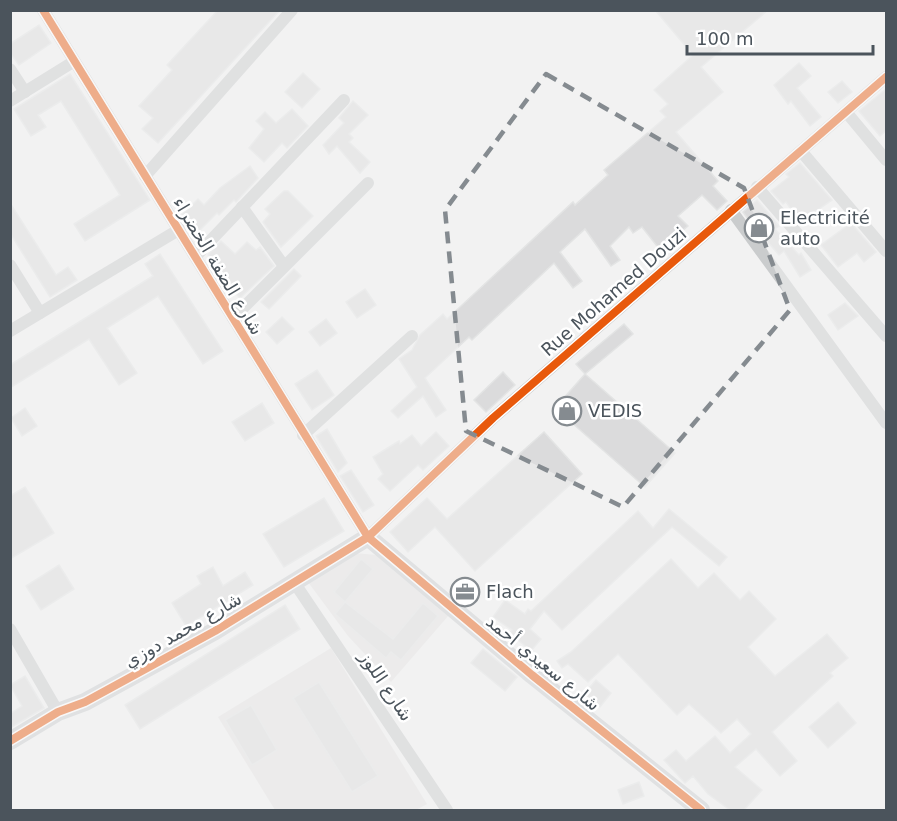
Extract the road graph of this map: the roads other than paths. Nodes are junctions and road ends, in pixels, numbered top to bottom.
1 (43, 10) edge
2 (292, 10) edge
3 (73, 62) junction
4 (10, 69) edge
5 (886, 77) edge
6 (25, 92) junction
7 (344, 100) dead end
8 (10, 101) edge
9 (847, 113) junction
10 (801, 151) junction
11 (886, 160) edge
12 (145, 176) junction
13 (368, 183) dead end
14 (757, 187) junction
15 (242, 207) junction
16 (731, 210) junction
17 (180, 229) junction
18 (886, 251) edge
19 (196, 256) junction
20 (10, 266) edge
21 (284, 266) junction
22 (40, 313) junction
23 (233, 318) junction
24 (10, 331) edge
25 (412, 336) dead end
26 (886, 336) edge
27 (886, 423) edge
28 (303, 435) junction
29 (368, 537) junction
30 (294, 582) junction
31 (10, 629) edge
32 (15, 649) edge
33 (58, 712) junction
34 (10, 741) edge
35 (447, 810) edge
36 (701, 810) edge

1 - 3 street, شارع الضفة الخضراء
2 - 12 street
3 - 6 street
3 - 12 street, شارع الضفة الخضراء
4 - 6 street
5 - 9 street, Rue Mohamed Douzi
6 - 8 street
7 - 15 street
9 - 10 street, Rue Mohamed Douzi
9 - 11 street
10 - 14 street, Rue Mohamed Douzi
10 - 18 street
12 - 17 street, شارع الضفة الخضراء
13 - 21 street
14 - 16 street, Rue Mohamed Douzi
14 - 26 street
15 - 19 street
15 - 21 street
16 - 27 street
16 - 29 street, Rue Mohamed Douzi
17 - 19 street, شارع الضفة الخضراء
17 - 22 street
19 - 23 street, شارع الضفة الخضراء
20 - 22 street
21 - 23 street
22 - 24 street
23 - 28 street, شارع الضفة الخضراء
25 - 28 street
28 - 29 street, شارع الضفة الخضراء
29 - 30 street, شارع محمد دوزي
29 - 36 street, شارع سعيدي أحمد
30 - 33 street, شارع محمد دوزي
30 - 35 street, شارع اللوز
31 - 32 street
32 - 33 street
33 - 34 street, شارع محمد دوزي

